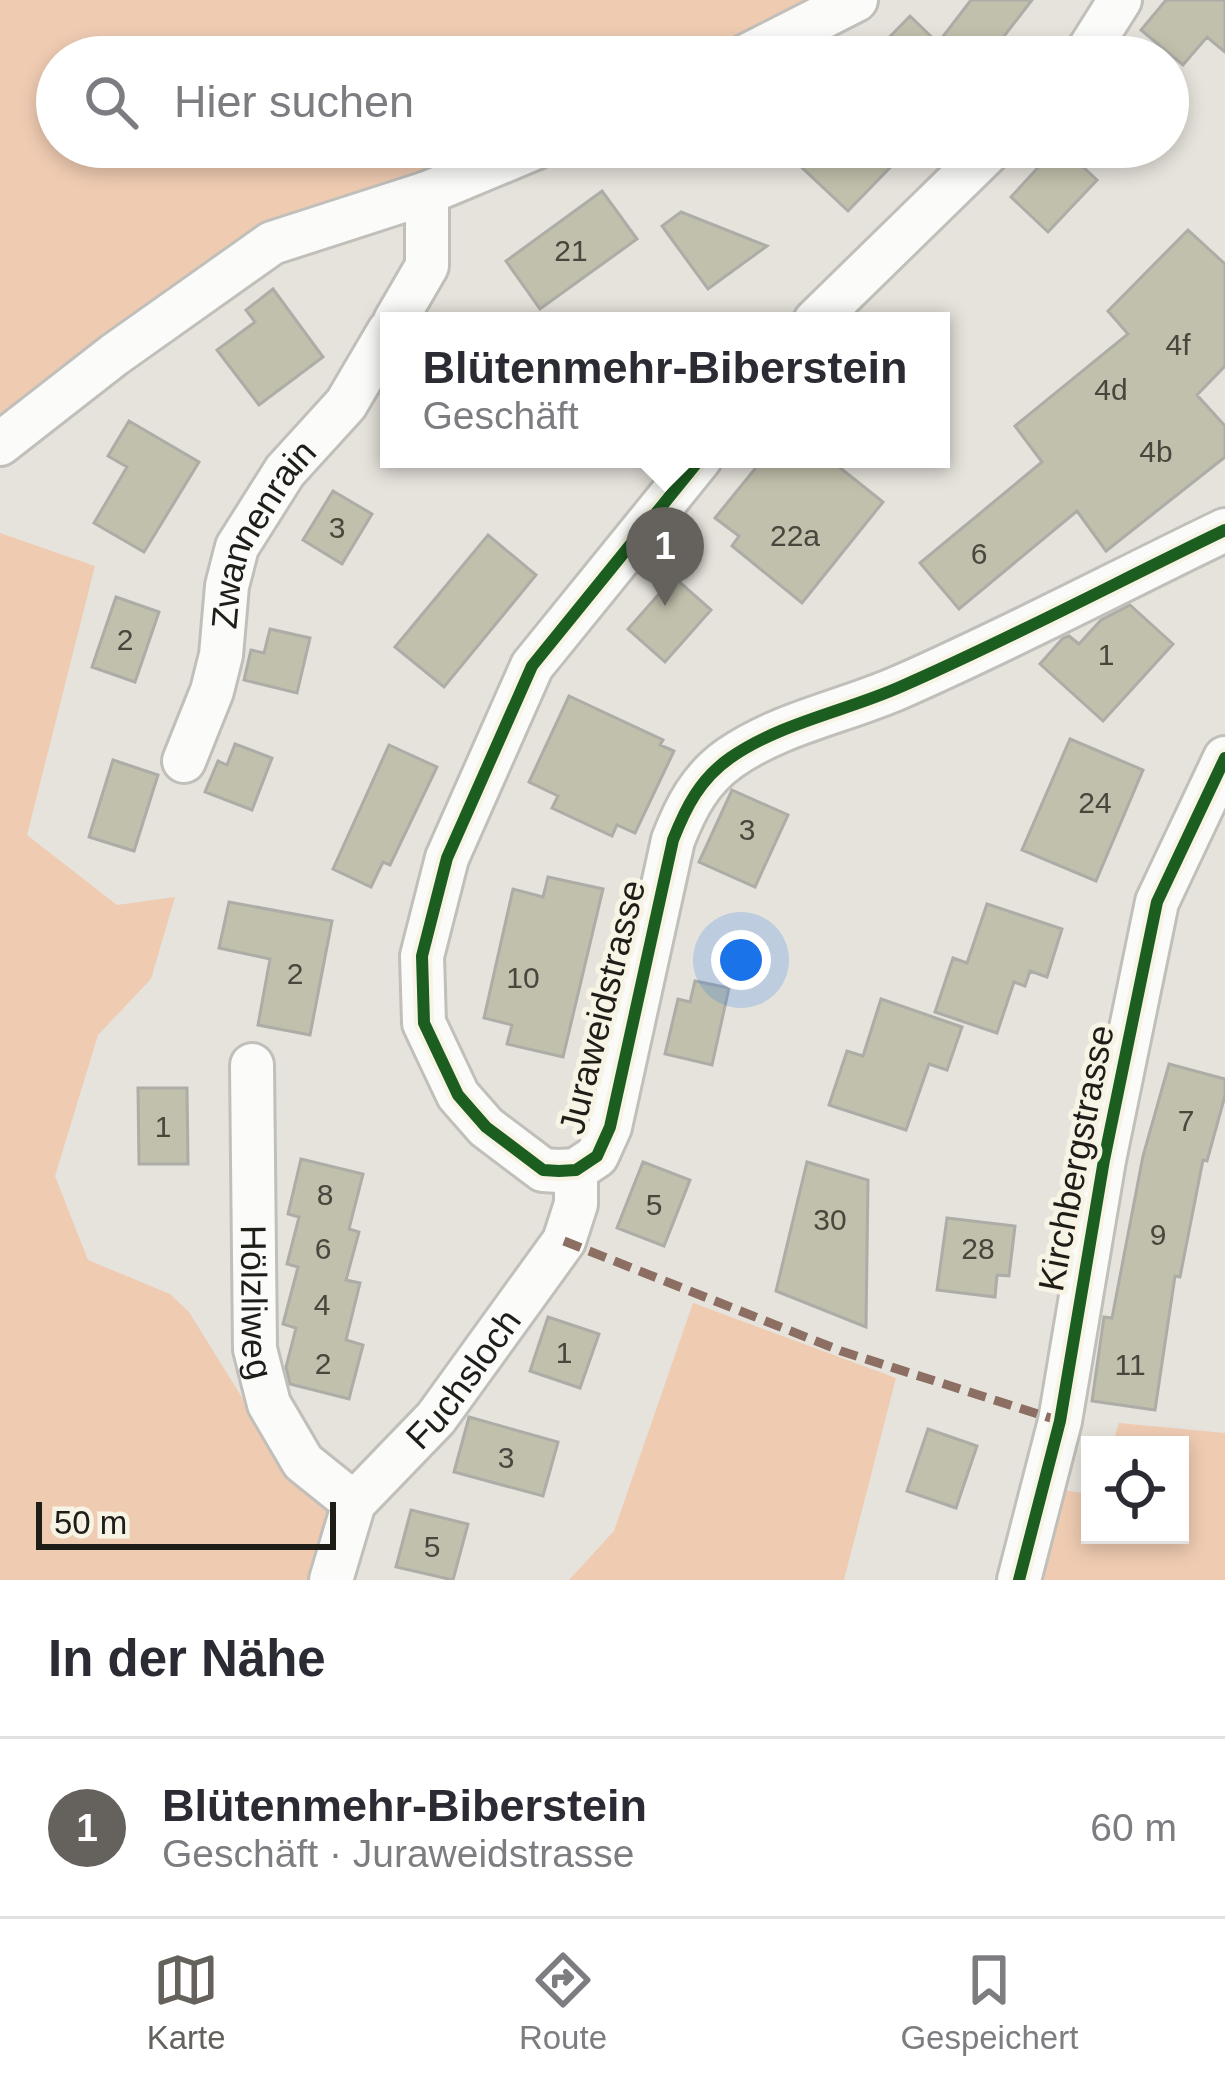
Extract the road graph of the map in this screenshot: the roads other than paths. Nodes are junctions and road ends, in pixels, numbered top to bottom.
1 (856, 0) edge
2 (1120, 0) edge
3 (785, 36) edge
4 (1097, 36) edge
5 (487, 168) edge
6 (971, 168) edge
7 (427, 193) junction
8 (400, 312) edge
9 (823, 312) edge
10 (380, 346) edge
11 (0, 444) edge
12 (693, 468) edge
13 (1225, 530) edge
14 (1225, 758) edge
15 (184, 761) dead end
16 (252, 1065) dead end
17 (576, 1170) junction
18 (354, 1503) junction
19 (331, 1580) edge
20 (1019, 1580) edge

1 - 3 street
2 - 4 street
5 - 7 street
6 - 9 street
7 - 8 street
7 - 11 street
10 - 15 street, Zwannenrain
12 - 17 street, Juraweidstrasse
13 - 17 street, Juraweidstrasse
14 - 20 street, Kirchbergstrasse
16 - 18 street, Hölzliweg
17 - 18 street, Fuchsloch
18 - 19 street, Fuchsloch

